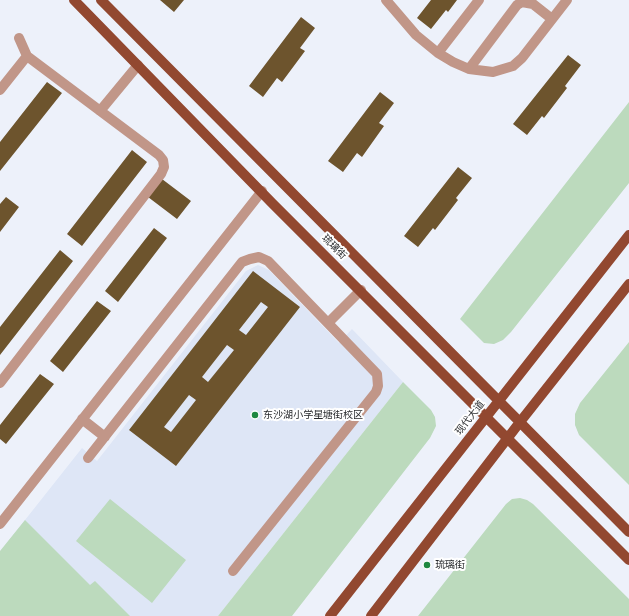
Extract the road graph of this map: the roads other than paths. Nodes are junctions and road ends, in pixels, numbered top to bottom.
1 (74, 0) edge
2 (101, 0) edge
3 (386, 0) edge
4 (479, 0) edge
5 (567, 0) edge
6 (552, 19) junction
7 (19, 38) dead end
8 (438, 53) junction
9 (27, 56) junction
10 (138, 65) junction
11 (469, 69) junction
12 (0, 90) edge
13 (100, 111) junction
14 (262, 191) junction
15 (629, 235) edge
16 (629, 284) edge
17 (361, 290) junction
18 (328, 322) junction
19 (2, 376) edge
20 (499, 401) junction
21 (486, 417) junction
22 (82, 419) junction
23 (520, 422) junction
24 (105, 436) junction
25 (507, 439) junction
26 (88, 458) dead end
27 (0, 524) edge
28 (629, 532) edge
29 (629, 560) edge
30 (233, 571) dead end
31 (330, 616) edge
32 (371, 616) edge

1 - 10 main road, 琉璃街
2 - 20 main road, 琉璃街
3 - 8 street
4 - 8 street
5 - 6 street
6 - 11 street
6 - 11 street
7 - 9 street
8 - 11 street
9 - 12 street
9 - 13 street
10 - 13 street
10 - 14 main road, 琉璃街
13 - 19 street
14 - 17 main road, 琉璃街
14 - 22 street
15 - 20 main road, 现代大道
16 - 23 main road
17 - 18 street
17 - 21 main road, 琉璃街
18 - 24 street
18 - 30 street
20 - 21 main road, 现代大道
20 - 23 main road, 琉璃街
21 - 25 main road, 琉璃街
21 - 31 main road, 现代大道
22 - 24 street
22 - 27 street
23 - 25 main road
23 - 28 main road, 琉璃街
24 - 26 street
25 - 29 main road, 琉璃街
25 - 32 main road

